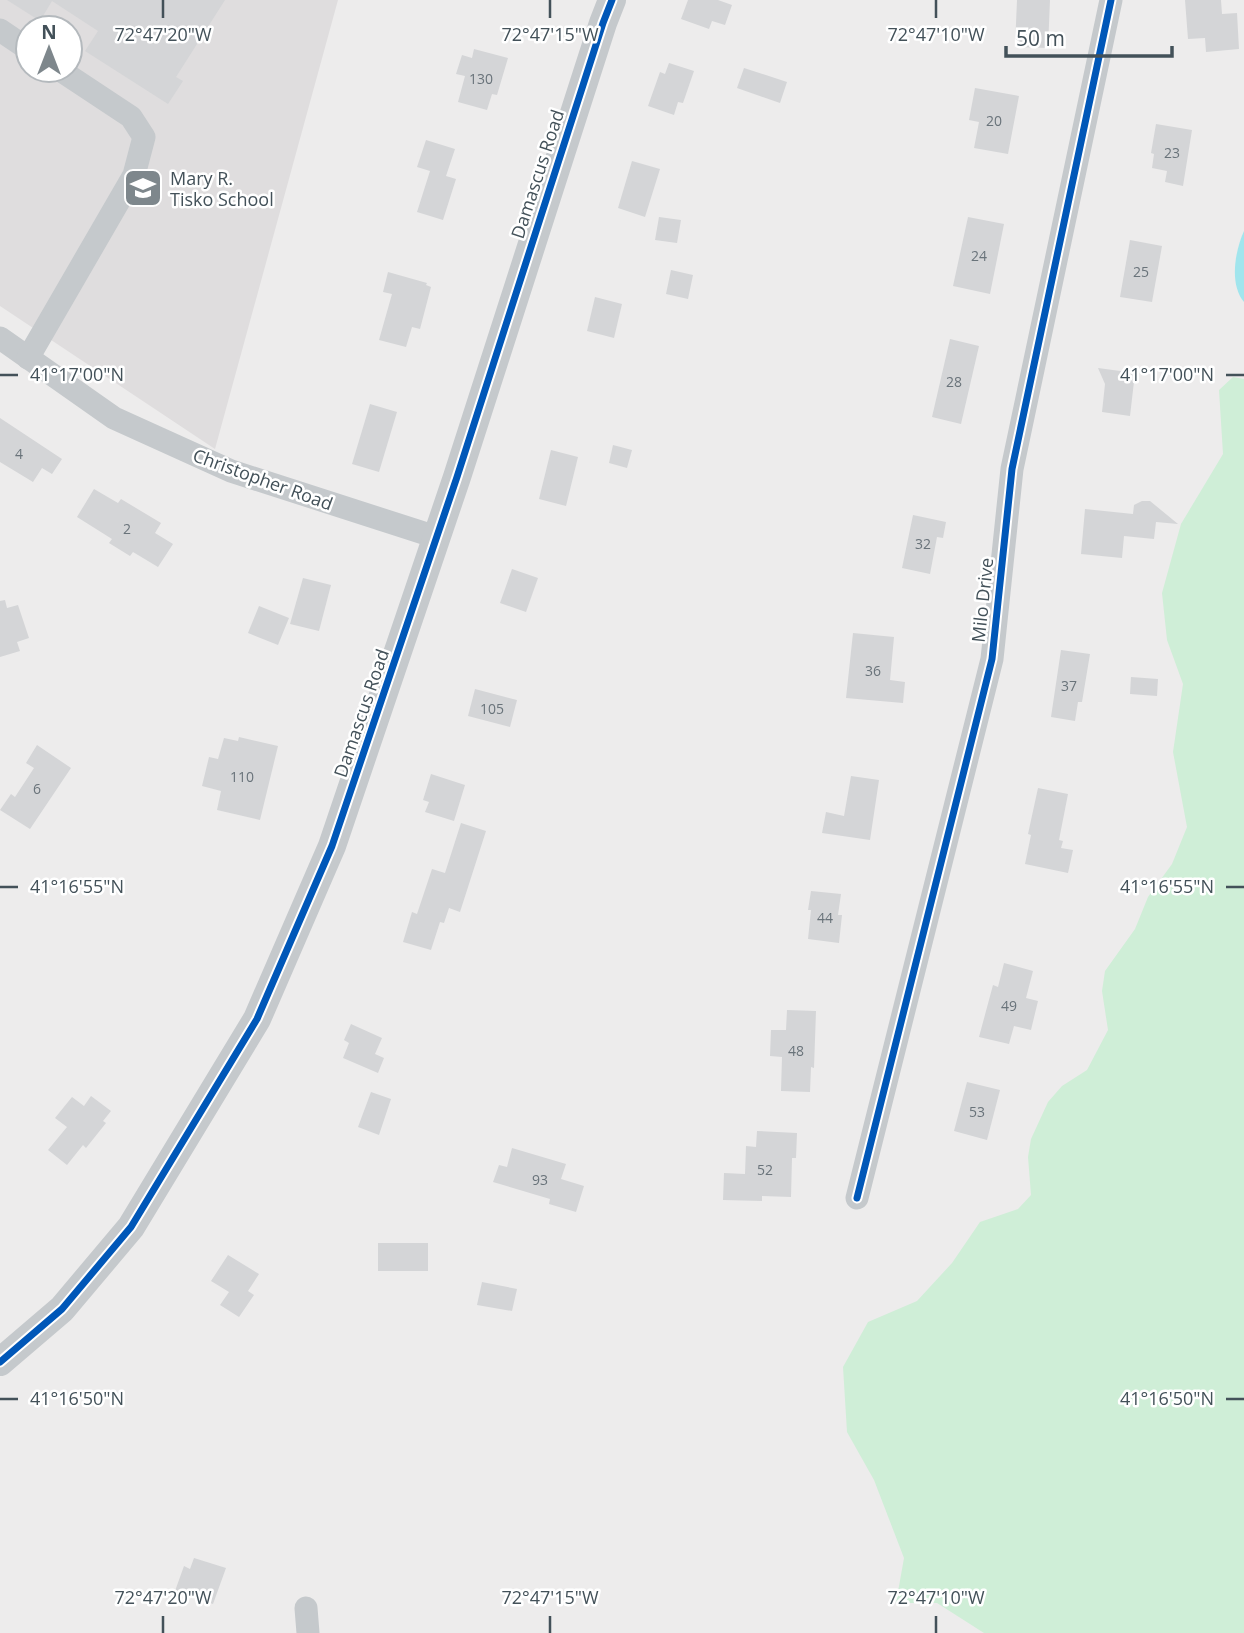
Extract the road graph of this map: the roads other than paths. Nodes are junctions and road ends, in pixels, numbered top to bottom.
1 (612, 0) edge
2 (1111, 0) edge
3 (81, 84) edge
4 (0, 338) edge
5 (28, 358) junction
6 (436, 537) junction
7 (857, 1198) dead end
8 (0, 1362) edge
9 (306, 1608) dead end
10 (308, 1633) edge

1 - 6 street, Damascus Road
2 - 7 street, Milo Drive
3 - 5 street
4 - 5 street, Christopher Road
5 - 6 street, Christopher Road
6 - 8 street, Damascus Road
9 - 10 street

